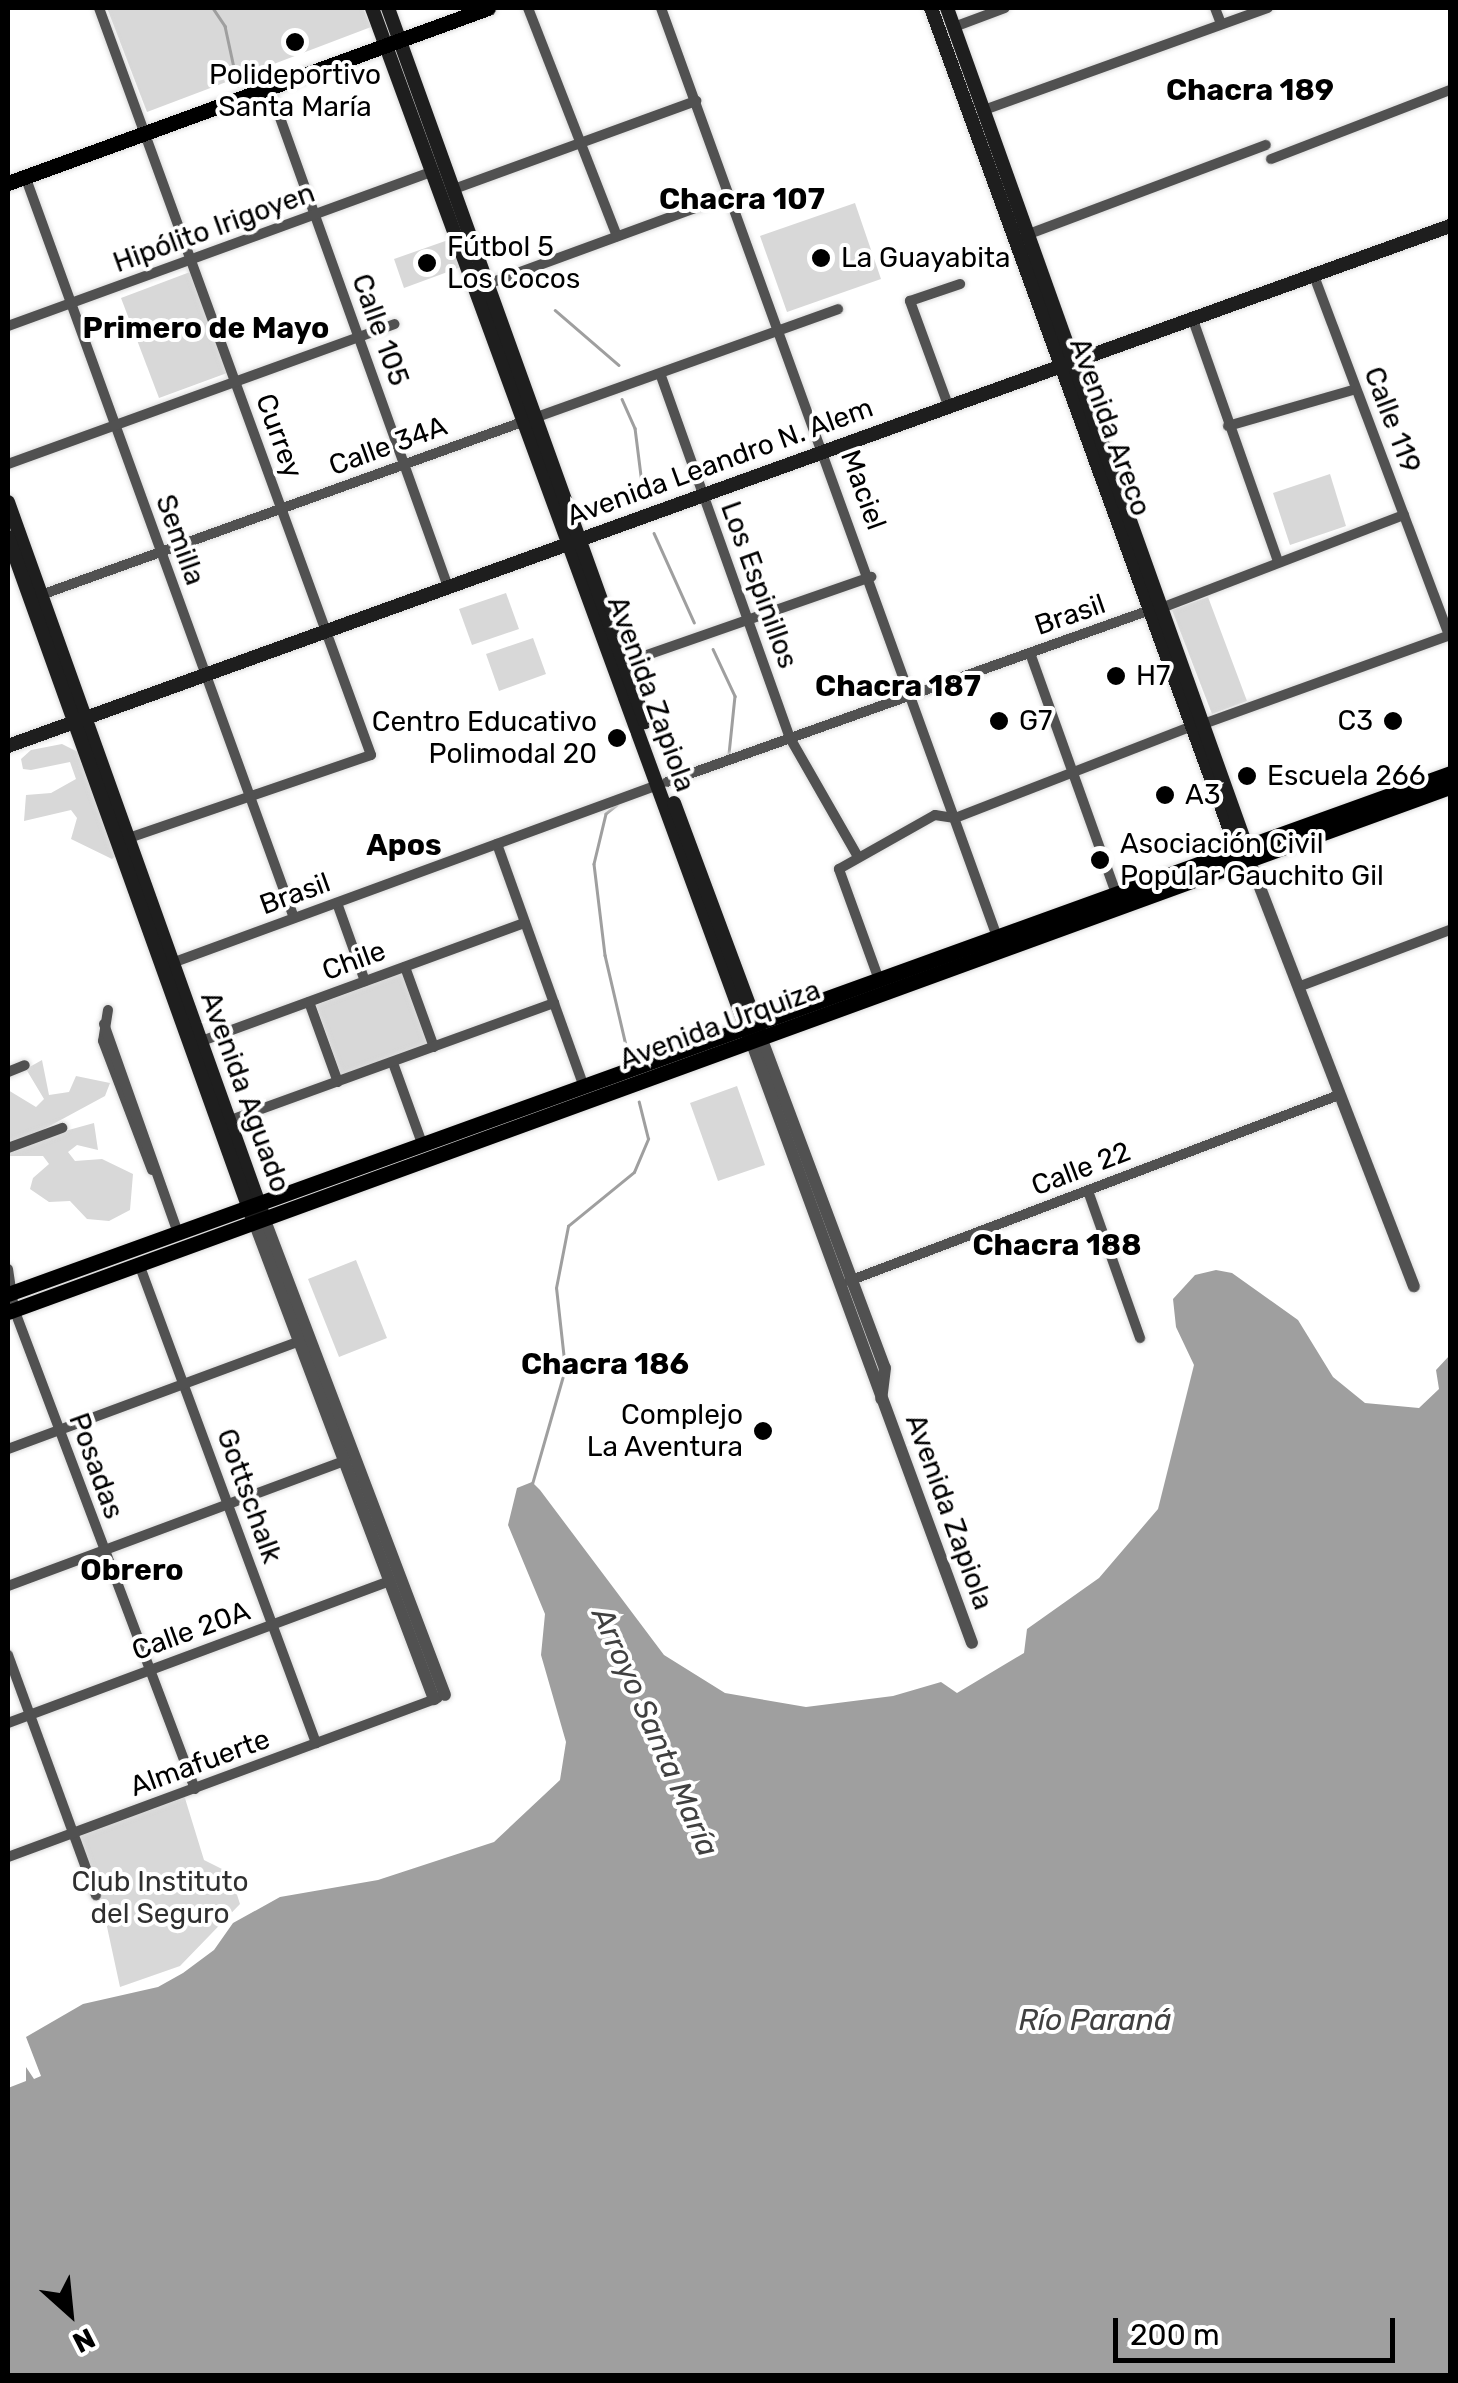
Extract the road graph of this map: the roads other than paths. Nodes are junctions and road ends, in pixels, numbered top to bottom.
1 (98, 8) edge
2 (372, 8) edge
3 (388, 8) edge
4 (488, 8) edge
5 (528, 8) edge
6 (661, 8) edge
7 (931, 8) edge
8 (946, 8) edge
9 (1005, 8) edge
10 (1215, 8) edge
11 (1268, 8) edge
12 (1221, 24) junction
13 (954, 27) junction
14 (392, 42) junction
15 (269, 87) junction
16 (1450, 90) edge
17 (696, 101) junction
18 (984, 110) junction
19 (144, 133) junction
20 (582, 142) junction
21 (1266, 145) dead end
22 (1271, 159) dead end
23 (434, 171) junction
24 (25, 176) junction
25 (8, 182) edge
26 (454, 189) junction
27 (730, 195) junction
28 (315, 215) junction
29 (1450, 226) edge
30 (1028, 234) junction
31 (617, 236) junction
32 (190, 260) junction
33 (1314, 276) junction
34 (960, 284) dead end
35 (483, 286) junction
36 (71, 303) junction
37 (838, 309) dead end
38 (1192, 320) junction
39 (394, 324) dead end
40 (8, 326) edge
41 (781, 332) junction
42 (359, 338) junction
43 (1068, 363) junction
44 (661, 376) junction
45 (235, 382) junction
46 (1356, 389) junction
47 (948, 406) junction
48 (530, 419) junction
49 (115, 426) junction
50 (1228, 426) junction
51 (824, 450) junction
52 (8, 464) edge
53 (404, 464) junction
54 (702, 494) junction
55 (8, 502) edge
56 (282, 508) junction
57 (1404, 515) junction
58 (8, 537) edge
59 (574, 542) junction
60 (161, 552) junction
61 (1278, 562) junction
62 (870, 576) junction
63 (448, 587) junction
64 (40, 595) junction
65 (1157, 609) junction
66 (747, 619) junction
67 (327, 631) junction
68 (1450, 635) edge
69 (1030, 653) junction
70 (624, 663) junction
71 (206, 675) junction
72 (914, 694) junction
73 (80, 721) junction
74 (1199, 725) junction
75 (790, 738) junction
76 (8, 746) edge
77 (1072, 772) junction
78 (1450, 773) edge
79 (662, 784) junction
80 (1450, 787) edge
81 (250, 796) junction
82 (955, 818) junction
83 (130, 838) junction
84 (497, 844) junction
85 (1242, 844) junction
86 (858, 855) junction
87 (1249, 860) junction
88 (1115, 890) junction
89 (337, 903) junction
90 (294, 918) junction
91 (525, 923) junction
92 (1450, 930) edge
93 (996, 934) junction
94 (172, 963) junction
95 (404, 967) junction
96 (878, 977) junction
97 (366, 981) junction
98 (1298, 987) junction
99 (308, 1002) junction
100 (554, 1004) junction
101 (108, 1010) dead end
102 (753, 1032) junction
103 (200, 1042) junction
104 (434, 1048) junction
105 (393, 1062) junction
106 (25, 1065) dead end
107 (8, 1072) edge
108 (338, 1082) junction
109 (583, 1084) junction
110 (1338, 1095) junction
111 (228, 1122) junction
112 (62, 1128) dead end
113 (422, 1143) junction
114 (8, 1148) edge
115 (1088, 1190) junction
116 (256, 1212) junction
117 (178, 1233) junction
118 (139, 1264) junction
119 (8, 1269) edge
120 (846, 1282) junction
121 (1414, 1286) dead end
122 (11, 1302) edge
123 (1140, 1338) dead end
124 (300, 1341) junction
125 (183, 1384) junction
126 (59, 1430) junction
127 (8, 1449) edge
128 (344, 1461) junction
129 (228, 1504) junction
130 (104, 1550) junction
131 (390, 1581) junction
132 (8, 1586) edge
133 (273, 1625) junction
134 (972, 1643) dead end
135 (8, 1656) edge
136 (150, 1670) junction
137 (434, 1699) junction
138 (30, 1715) junction
139 (8, 1724) edge
140 (316, 1743) junction
141 (195, 1789) junction
142 (73, 1833) junction
143 (8, 1857) edge
144 (96, 1895) dead end

1 - 19 street, Currey
2 - 14 main road, Avenida Zapiola
3 - 14 main road, Avenida Zapiola
4 - 14 main road
5 - 20 street
6 - 17 street, Maciel
7 - 43 main road, Avenida Areco
8 - 13 main road, Avenida Areco
9 - 13 street
10 - 12 street
11 - 12 street
12 - 18 street
13 - 18 main road, Avenida Areco
14 - 15 main road
14 - 23 main road, Avenida Zapiola
14 - 26 main road, Avenida Zapiola
15 - 19 main road
15 - 28 street, Calle 105
16 - 22 street
17 - 20 street
17 - 27 street, Maciel
18 - 30 main road, Avenida Areco
19 - 24 main road
19 - 32 street, Currey
20 - 26 street
20 - 31 street
21 - 30 street
23 - 28 street, Hipólito Irigoyen
23 - 35 main road, Avenida Zapiola
24 - 25 main road
24 - 36 street, Semilla
26 - 35 main road, Avenida Zapiola
27 - 31 street
27 - 41 street, Maciel
28 - 32 street, Hipólito Irigoyen
28 - 42 street, Calle 105
29 - 33 main road, Avenida Leandro N. Alem
30 - 43 main road, Avenida Areco
31 - 35 street
32 - 36 street, Hipólito Irigoyen
32 - 45 street, Currey
33 - 38 main road, Avenida Leandro N. Alem
33 - 46 street, Calle 119
34 - 47 street
35 - 48 main road, Avenida Zapiola
36 - 40 street, Hipólito Irigoyen
36 - 49 street, Semilla
37 - 41 street, Calle 34A
38 - 43 main road, Avenida Leandro N. Alem
38 - 50 street
39 - 42 street
41 - 44 street, Calle 34A
41 - 51 street, Maciel
42 - 45 street
42 - 53 street, Calle 105
43 - 47 main road, Avenida Leandro N. Alem
43 - 65 main road, Avenida Areco
44 - 48 street, Calle 34A
44 - 54 street, Los Espinillos
45 - 49 street
45 - 56 street, Currey
46 - 50 street
46 - 57 street, Calle 119
47 - 51 main road, Avenida Leandro N. Alem
48 - 53 street, Calle 34A
48 - 59 main road, Avenida Zapiola
49 - 52 street
49 - 60 street, Semilla
50 - 61 street
51 - 54 main road, Avenida Leandro N. Alem
51 - 62 street, Maciel
53 - 56 street, Calle 34A
53 - 63 street, Calle 105
54 - 59 main road, Avenida Leandro N. Alem
54 - 66 street, Los Espinillos
55 - 64 main road, Avenida Aguado
56 - 60 street, Calle 34A
56 - 67 street, Currey
57 - 61 street, Brasil
57 - 68 street, Calle 119
58 - 73 main road, Avenida Aguado
59 - 63 main road, Avenida Leandro N. Alem
59 - 70 main road, Avenida Zapiola
59 - 79 main road, Avenida Zapiola
60 - 64 street, Calle 34A
60 - 71 street, Semilla
61 - 65 street, Brasil
62 - 66 street
62 - 72 street, Maciel
63 - 67 main road, Avenida Leandro N. Alem
64 - 73 main road, Avenida Aguado
65 - 69 street, Brasil
65 - 74 main road, Avenida Areco
66 - 70 street
66 - 75 street, Los Espinillos
67 - 71 main road, Avenida Leandro N. Alem
67 - 81 street, Currey
68 - 74 street
69 - 72 street, Brasil
69 - 77 street
70 - 79 main road, Avenida Zapiola
71 - 73 main road, Avenida Leandro N. Alem
71 - 81 street, Semilla
72 - 75 street, Brasil
72 - 82 street, Maciel
73 - 76 main road, Avenida Leandro N. Alem
73 - 83 main road, Avenida Aguado
73 - 116 main road, Avenida Aguado
74 - 77 street
74 - 85 main road, Avenida Areco
75 - 79 street, Brasil
75 - 86 street, Los Espinillos
77 - 82 street
77 - 88 street
78 - 85 main road, Avenida Urquiza
79 - 84 street, Brasil
79 - 102 main road, Avenida Zapiola
80 - 87 main road, Avenida Urquiza
81 - 83 street
81 - 90 street, Semilla
82 - 86 street
82 - 93 street, Maciel
83 - 94 main road, Avenida Aguado
84 - 89 street, Brasil
84 - 91 street
85 - 87 main road, Avenida Areco
85 - 88 main road, Avenida Urquiza
86 - 96 street
87 - 98 street, Avenida Areco
87 - 102 main road, Avenida Urquiza
88 - 93 main road, Avenida Urquiza
89 - 90 street, Brasil
89 - 97 street
90 - 94 street, Brasil
91 - 95 street, Chile
91 - 100 street
92 - 98 street
93 - 96 main road, Avenida Urquiza
94 - 103 main road, Avenida Aguado
95 - 97 street, Chile
95 - 104 street
96 - 102 main road, Avenida Urquiza
97 - 99 street, Chile
98 - 110 street, Avenida Areco
99 - 103 street, Chile
99 - 108 street
100 - 104 street
100 - 109 street
101 - 117 street
102 - 109 main road, Avenida Urquiza
102 - 116 main road, Avenida Urquiza
102 - 120 street, Avenida Zapiola
103 - 111 main road, Avenida Aguado
104 - 105 street
105 - 108 street
105 - 113 street
106 - 107 street
108 - 111 street
109 - 113 main road, Avenida Urquiza
110 - 115 street, Calle 22
110 - 121 street, Avenida Areco
111 - 116 main road, Avenida Aguado
112 - 114 street
113 - 116 main road, Avenida Urquiza
115 - 120 street, Calle 22
115 - 123 street
116 - 117 main road, Avenida Urquiza
116 - 118 main road, Avenida Urquiza
116 - 124 street, Avenida Aguado
116 - 137 street, Avenida Aguado
117 - 122 main road, Avenida Urquiza
118 - 122 main road, Avenida Urquiza
118 - 125 street, Gottschalk
119 - 122 street, Posadas
120 - 134 street, Avenida Zapiola
122 - 126 street, Posadas
124 - 125 street
124 - 128 street, Avenida Aguado
125 - 126 street
125 - 129 street, Gottschalk
126 - 127 street
126 - 130 street, Posadas
128 - 129 street
128 - 131 street, Avenida Aguado
129 - 130 street
129 - 133 street, Gottschalk
130 - 132 street
130 - 136 street, Posadas
131 - 133 street, Calle 20A
131 - 137 street, Avenida Aguado
133 - 136 street, Calle 20A
133 - 140 street, Gottschalk
135 - 138 street
136 - 138 street, Calle 20A
136 - 141 street, Posadas
137 - 140 street, Almafuerte
138 - 139 street, Calle 20A
138 - 142 street
140 - 141 street, Almafuerte
141 - 142 street, Almafuerte
142 - 143 street, Almafuerte
142 - 144 street

